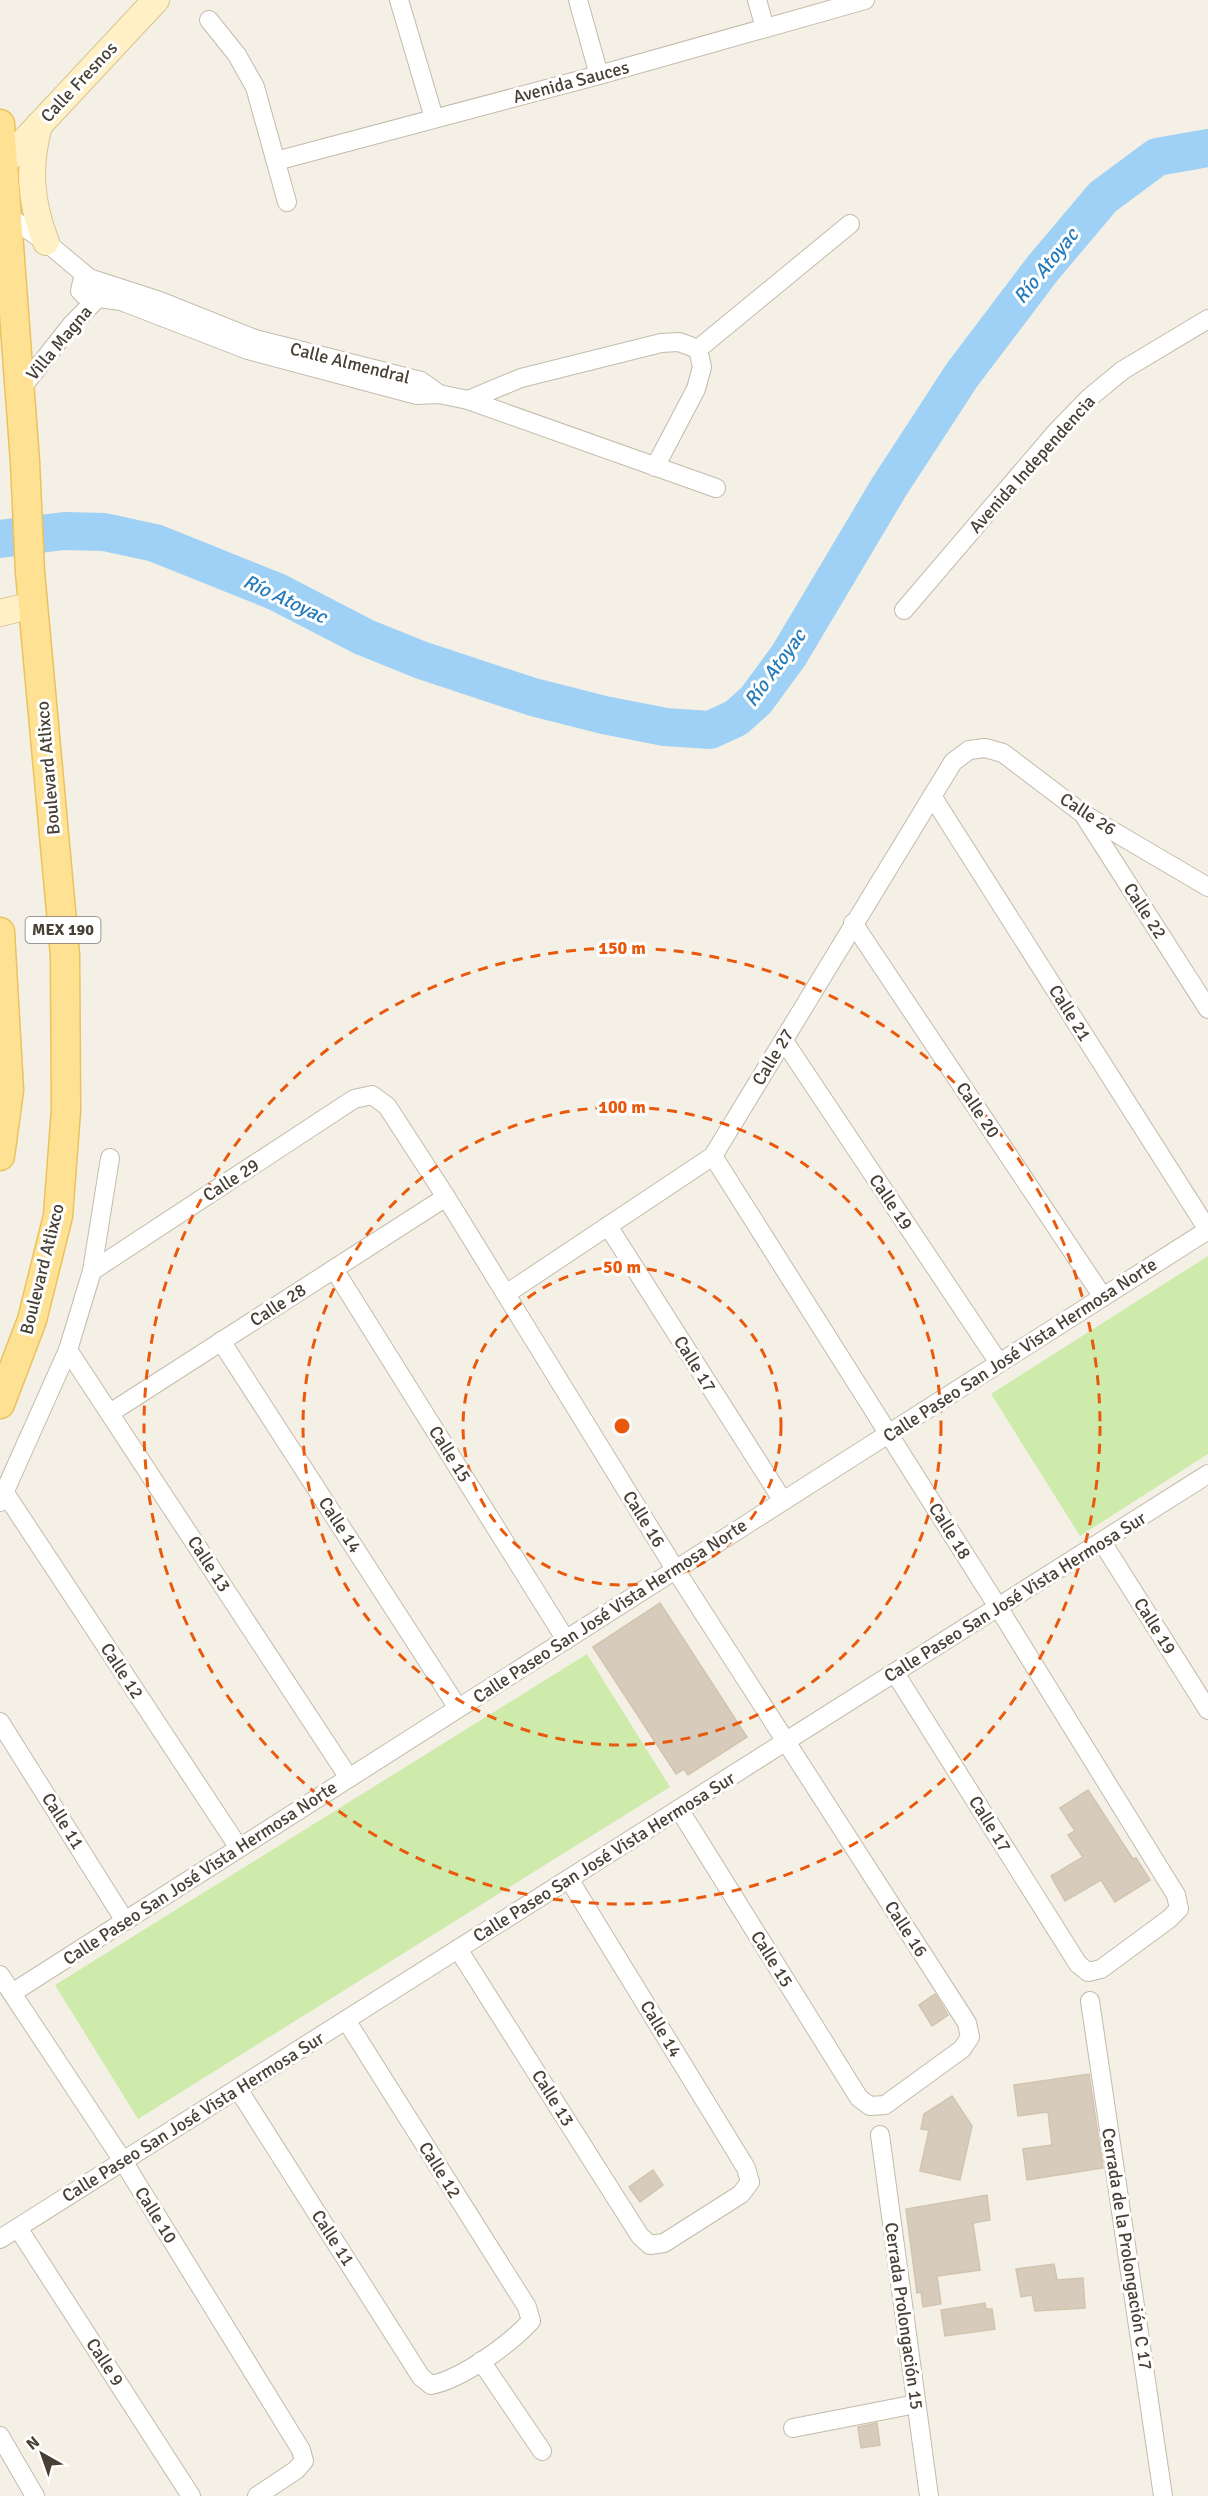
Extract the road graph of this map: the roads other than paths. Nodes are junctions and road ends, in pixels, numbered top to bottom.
1 (156, 0) edge
2 (399, 0) edge
3 (578, 0) edge
4 (757, 0) edge
5 (865, 0) edge
6 (209, 20) dead end
7 (765, 28) junction
8 (599, 75) junction
9 (434, 118) junction
10 (0, 124) edge
11 (39, 125) junction
12 (276, 161) junction
13 (2, 165) junction
14 (287, 202) dead end
15 (6, 215) junction
16 (850, 224) dead end
17 (46, 242) junction
18 (89, 278) junction
19 (98, 298) junction
20 (1208, 319) edge
21 (698, 349) junction
22 (20, 390) junction
23 (439, 394) junction
24 (468, 400) junction
25 (655, 467) junction
26 (716, 488) dead end
27 (33, 605) junction
28 (904, 610) dead end
29 (0, 613) edge
30 (969, 750) joint
31 (932, 796) junction
32 (1082, 813) junction
33 (1208, 887) edge
34 (853, 923) junction
35 (0, 932) edge
36 (1208, 1009) edge
37 (784, 1041) junction
38 (372, 1095) joint
39 (0, 1156) edge
40 (713, 1156) junction
41 (110, 1158) dead end
42 (446, 1197) junction
43 (608, 1226) junction
44 (1208, 1230) edge
45 (334, 1269) junction
46 (92, 1271) junction
47 (506, 1294) junction
48 (1104, 1297) junction
49 (221, 1341) junction
50 (68, 1350) junction
51 (999, 1363) junction
52 (0, 1404) edge
53 (110, 1413) junction
54 (889, 1434) junction
55 (1208, 1475) edge
56 (2, 1498) edge
57 (783, 1502) junction
58 (1102, 1542) junction
59 (675, 1569) junction
60 (998, 1607) junction
61 (566, 1640) junction
62 (895, 1673) junction
63 (458, 1708) junction
64 (1208, 1710) edge
65 (0, 1722) edge
66 (785, 1742) junction
67 (350, 1778) junction
68 (679, 1809) junction
69 (239, 1848) junction
70 (569, 1879) junction
71 (125, 1921) junction
72 (458, 1949) junction
73 (1089, 1972) joint
74 (0, 1975) edge
75 (12, 1993) junction
76 (1090, 2001) dead end
77 (346, 2020) junction
78 (238, 2089) junction
79 (870, 2106) joint
80 (880, 2135) dead end
81 (123, 2161) junction
82 (18, 2228) junction
83 (0, 2239) edge
84 (650, 2245) joint
85 (481, 2361) junction
86 (916, 2404) junction
87 (793, 2428) dead end
88 (0, 2436) edge
89 (542, 2451) dead end
90 (35, 2496) edge
91 (191, 2496) edge
92 (257, 2496) edge
93 (929, 2496) edge
94 (1163, 2496) edge

1 - 11 main road, Calle Fresnos
2 - 9 street
3 - 8 street
4 - 7 street
5 - 7 street, Avenida Sauces
6 - 12 street
7 - 8 street, Avenida Sauces
8 - 9 street, Avenida Sauces
9 - 12 street, Avenida Sauces
10 - 13 main road, Boulevard Atlixco / MEX 190
11 - 13 main road, Calle Fresnos
11 - 17 main road
12 - 14 street
13 - 15 main road, Boulevard Atlixco / MEX 190
15 - 17 street, Calle Almendral
15 - 22 main road, Boulevard Atlixco / MEX 190
16 - 21 street
17 - 18 street, Calle Almendral
18 - 19 street, Villa Magna
18 - 23 street, Calle Almendral
19 - 22 street, Villa Magna
19 - 23 street, Calle Almendral
20 - 28 street, Avenida Independencia
21 - 24 street
21 - 25 street
22 - 27 main road, Boulevard Atlixco / MEX 190
23 - 24 street
24 - 25 street
25 - 26 street
27 - 29 main road
27 - 52 main road, Boulevard Atlixco / MEX 190
30 - 31 street, Calle 27
30 - 32 street, Calle 26
31 - 34 street, Calle 27
31 - 44 street, Calle 21
32 - 33 street, Calle 26
32 - 36 street, Calle 22
34 - 37 street, Calle 27
34 - 48 street, Calle 20
35 - 39 main road, MEX 190
37 - 40 street, Calle 27
37 - 51 street, Calle 19
38 - 42 street, Calle 16
38 - 46 street, Calle 29
40 - 43 street, Calle 27
40 - 54 street, Calle 18
41 - 46 street
42 - 45 street, Calle 28
42 - 47 street, Calle 16
43 - 47 street, Calle 27
43 - 57 street, Calle 17
44 - 48 street, Calle Paseo San José Vista Hermosa Norte
45 - 49 street, Calle 28
45 - 61 street, Calle 15
46 - 50 street
47 - 59 street, Calle 16
48 - 51 street, Calle Paseo San José Vista Hermosa Norte
49 - 53 street, Calle 28
49 - 63 street, Calle 14
50 - 53 street, Calle 13
50 - 56 street
51 - 54 street, Calle Paseo San José Vista Hermosa Norte
53 - 67 street, Calle 13
54 - 57 street, Calle Paseo San José Vista Hermosa Norte
54 - 60 street, Calle 18
55 - 58 street, Calle Paseo San José Vista Hermosa Sur
56 - 69 street, Calle 12
57 - 59 street, Calle Paseo San José Vista Hermosa Norte
58 - 60 street, Calle Paseo San José Vista Hermosa Sur
58 - 64 street, Calle 19
59 - 61 street, Calle Paseo San José Vista Hermosa Norte
59 - 66 street, Calle 16
60 - 62 street, Calle Paseo San José Vista Hermosa Sur
60 - 73 street, Calle 18
61 - 63 street, Calle Paseo San José Vista Hermosa Norte
62 - 66 street, Calle Paseo San José Vista Hermosa Sur
62 - 73 street, Calle 17
63 - 67 street, Calle Paseo San José Vista Hermosa Norte
65 - 71 street, Calle 11
66 - 68 street, Calle Paseo San José Vista Hermosa Sur
66 - 79 street, Calle 16
67 - 69 street, Calle Paseo San José Vista Hermosa Norte
68 - 70 street, Calle Paseo San José Vista Hermosa Sur
68 - 79 street, Calle 15
69 - 71 street, Calle Paseo San José Vista Hermosa Norte
70 - 72 street, Calle Paseo San José Vista Hermosa Sur
70 - 84 street, Calle 14
71 - 75 street, Calle Paseo San José Vista Hermosa Norte
72 - 77 street, Calle Paseo San José Vista Hermosa Sur
72 - 84 street, Calle 13
74 - 75 street, Calle 10
75 - 81 street, Calle 10
76 - 94 street, Cerrada de la Prolongación C 17
77 - 78 street, Calle Paseo San José Vista Hermosa Sur
77 - 85 street, Calle 12
78 - 81 street, Calle Paseo San José Vista Hermosa Sur
78 - 85 street, Calle 11
80 - 86 street, Cerrada Prolongación 15
81 - 82 street, Calle Paseo San José Vista Hermosa Sur
81 - 92 street, Calle 10
82 - 83 street, Calle Paseo San José Vista Hermosa Sur
82 - 91 street, Calle 9
85 - 89 street
86 - 87 street
86 - 93 street, Cerrada Prolongación 15
88 - 90 street

